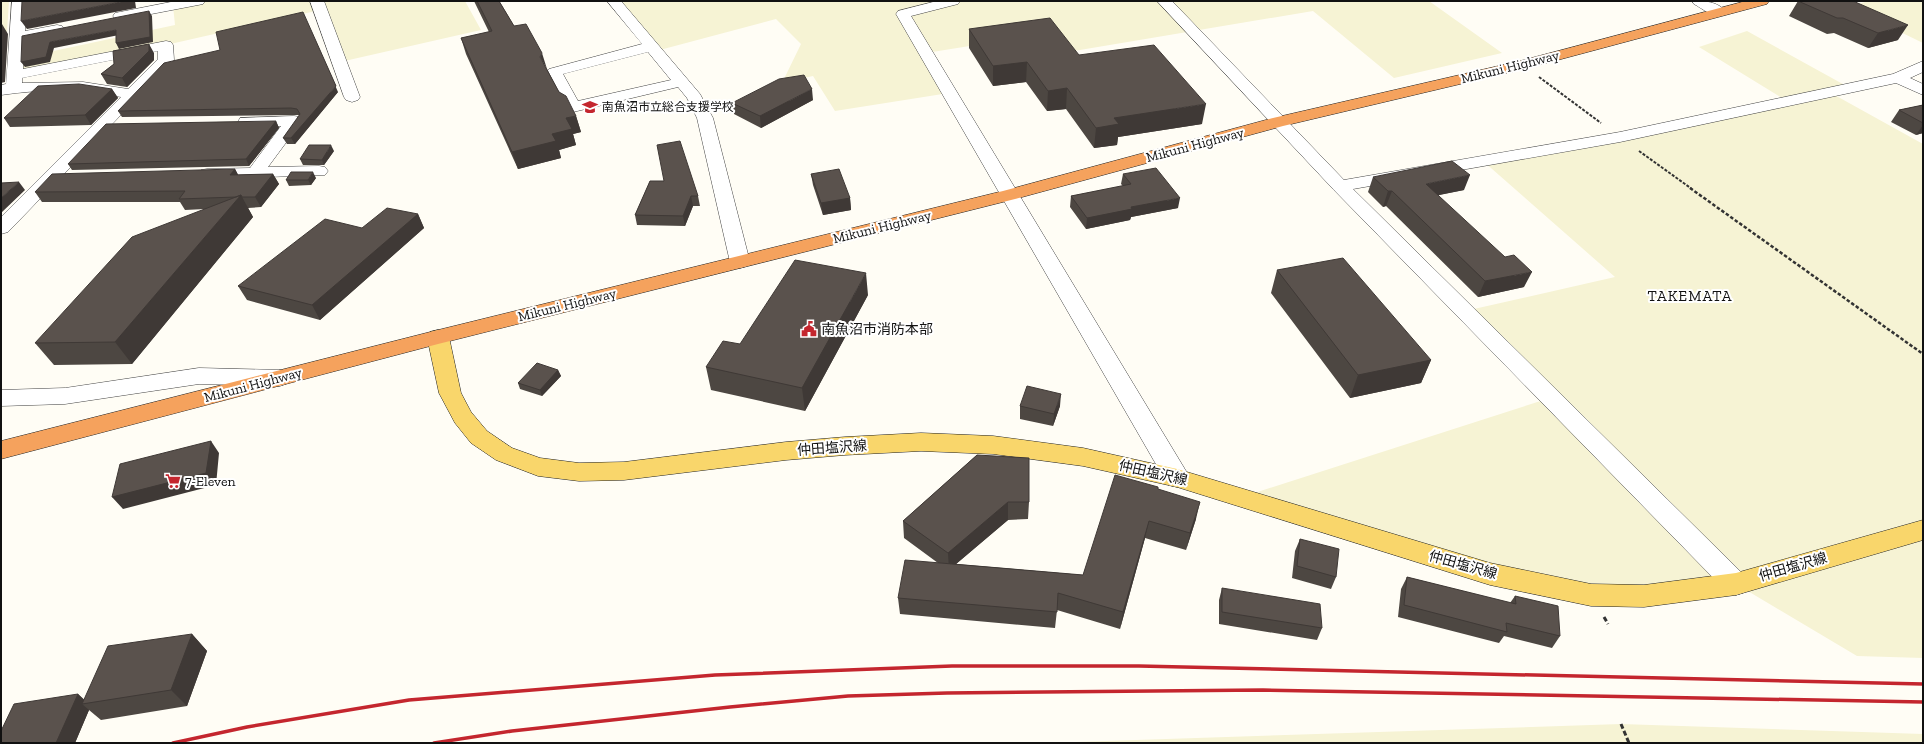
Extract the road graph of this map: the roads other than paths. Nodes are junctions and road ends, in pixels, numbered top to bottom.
1 (19, 1) edge
2 (198, 1) edge
3 (318, 1) edge
4 (614, 1) edge
5 (953, 1) edge
6 (1164, 1) edge
7 (1699, 1) edge
8 (1762, 1) edge
9 (916, 5) edge
10 (1719, 12) junction
11 (103, 20) edge
12 (72, 26) edge
13 (17, 44) junction
14 (652, 46) junction
15 (1, 53) edge
16 (1923, 66) edge
17 (1898, 78) junction
18 (681, 82) junction
19 (10, 85) edge
20 (1923, 90) edge
21 (132, 94) junction
22 (352, 97) dead end
23 (231, 122) edge
24 (1279, 122) junction
25 (104, 124) junction
26 (128, 124) edge
27 (319, 171) dead end
28 (255, 173) junction
29 (192, 174) edge
30 (75, 177) edge
31 (52, 178) junction
32 (1340, 186) junction
33 (1009, 195) junction
34 (1, 228) edge
35 (740, 262) junction
36 (438, 337) junction
37 (280, 378) junction
38 (1, 398) edge
39 (1, 450) edge
40 (1178, 478) junction
41 (1923, 530) edge
42 (1736, 584) junction

1 - 13 street
2 - 11 street
3 - 22 street
4 - 14 street
5 - 9 street
6 - 24 street
7 - 10 street
8 - 10 highway, Mikuni Highway
9 - 33 street
10 - 24 highway, Mikuni Highway
12 - 13 street
13 - 15 street
13 - 19 street
14 - 18 street
14 - 18 street
16 - 17 street
17 - 20 street
17 - 32 street
18 - 35 street
19 - 21 street
19 - 21 street
21 - 25 street
23 - 28 street
24 - 32 street
24 - 33 highway, Mikuni Highway
25 - 26 street
25 - 31 street
27 - 28 street
28 - 29 street
30 - 31 street
31 - 34 street
32 - 42 street
33 - 35 highway, Mikuni Highway
33 - 40 street
35 - 36 highway, Mikuni Highway
36 - 37 highway, Mikuni Highway
36 - 40 main road, 仲田塩沢線
37 - 38 street
37 - 39 highway, Mikuni Highway
40 - 42 main road, 仲田塩沢線
41 - 42 main road, 仲田塩沢線

